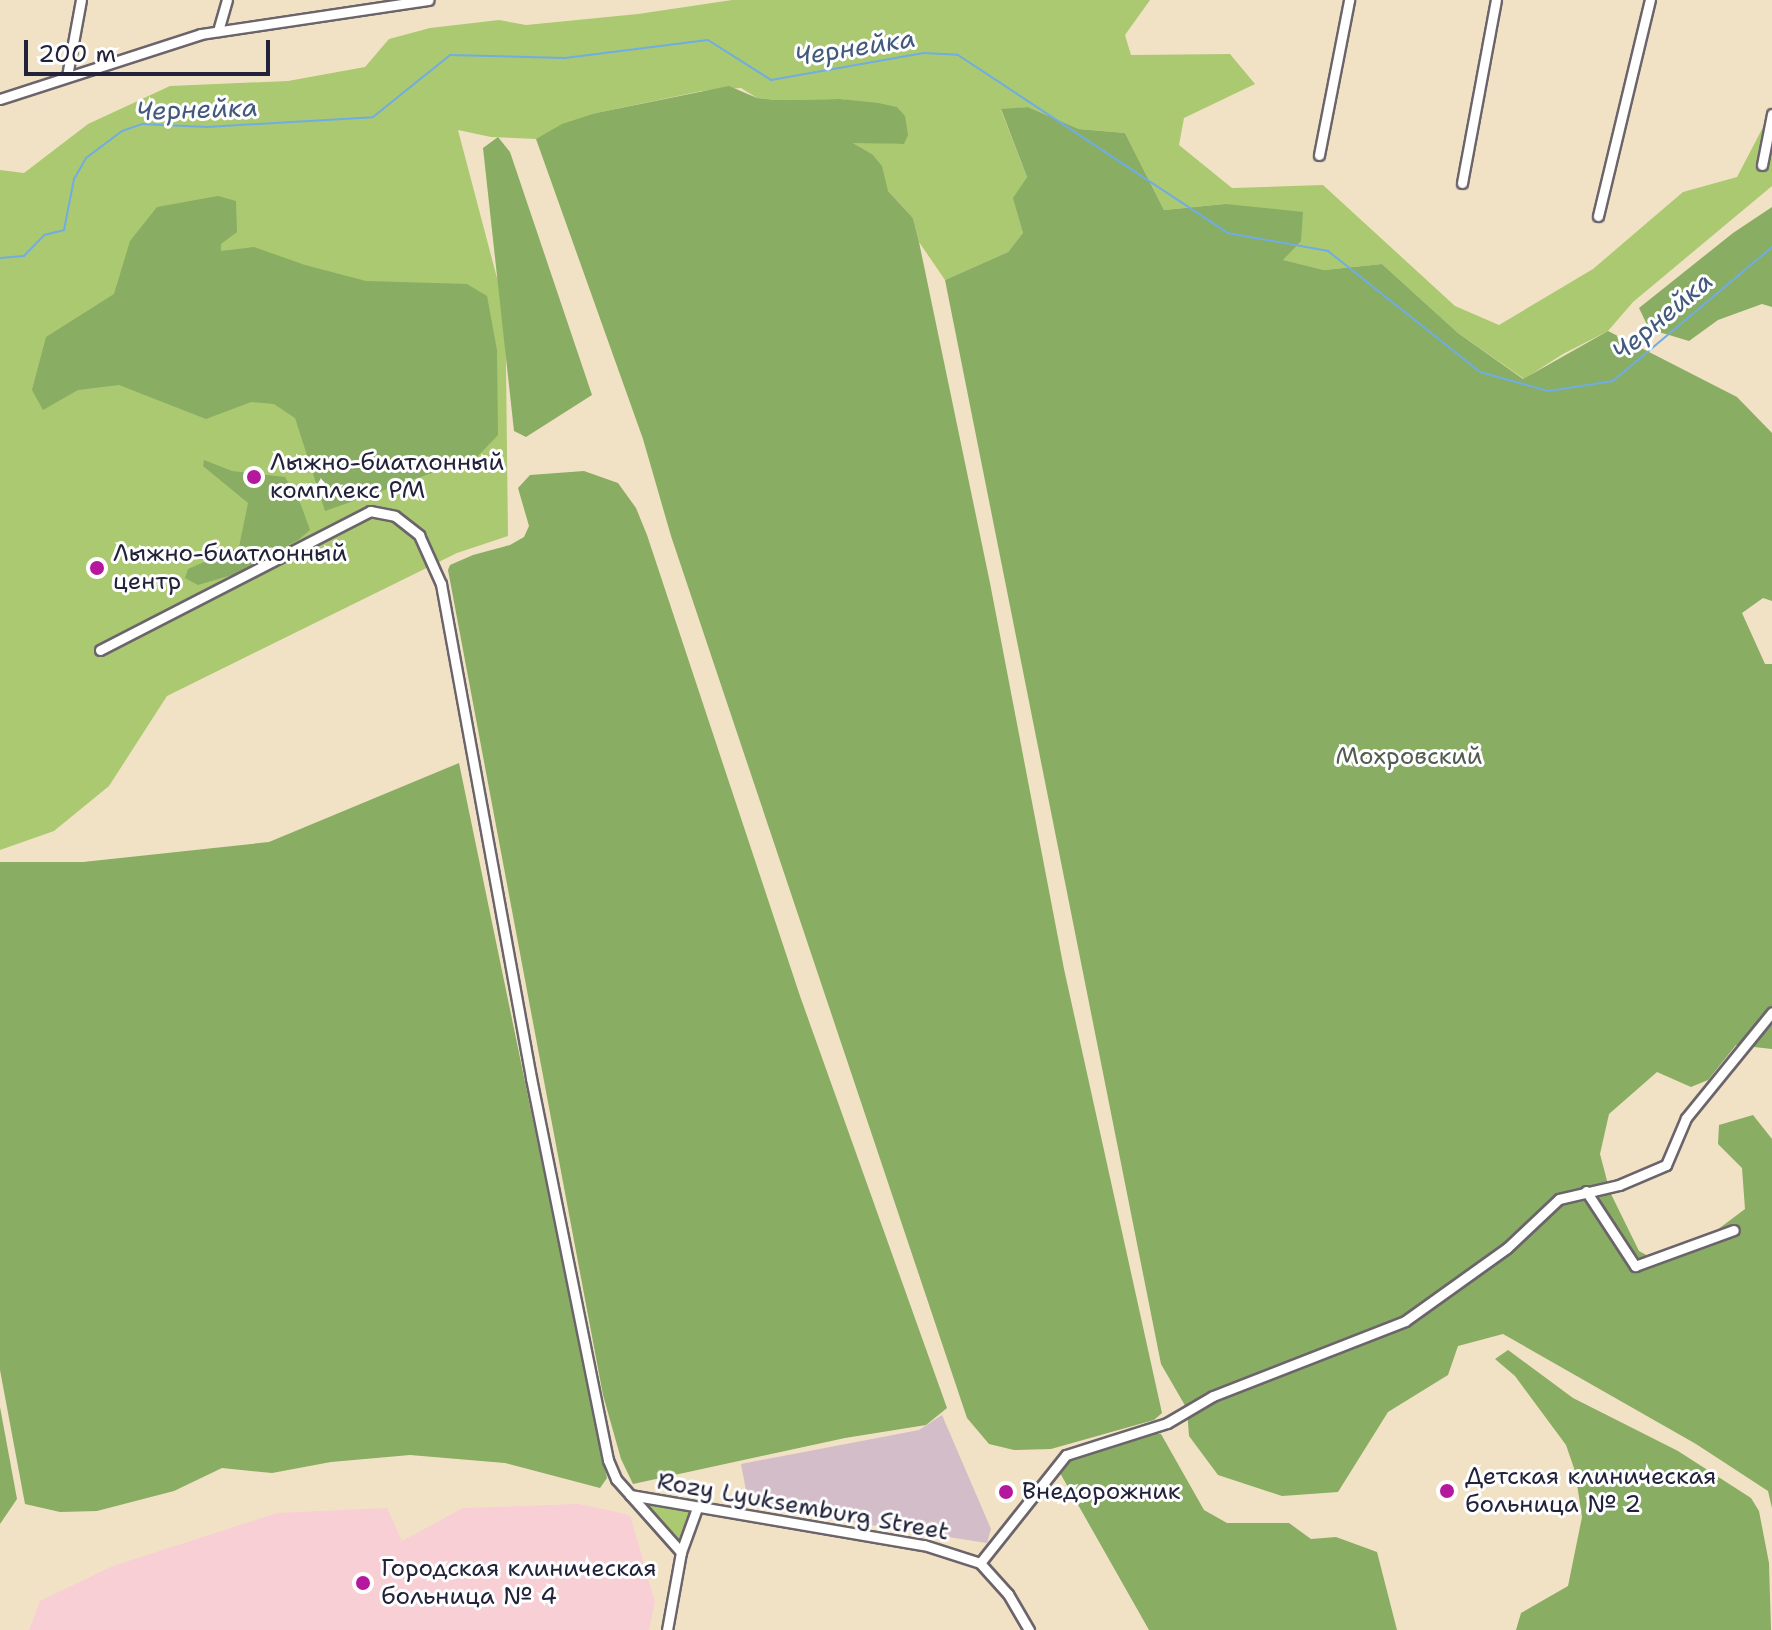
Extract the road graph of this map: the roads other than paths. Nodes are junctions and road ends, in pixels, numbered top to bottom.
1 (81, 0) edge
2 (227, 0) edge
3 (428, 0) edge
4 (1349, 0) edge
5 (1496, 0) edge
6 (1650, 0) edge
7 (370, 4) edge
8 (218, 31) junction
9 (67, 76) junction
10 (0, 99) edge
11 (1772, 114) edge
12 (1319, 155) dead end
13 (1772, 159) edge
14 (1462, 183) dead end
15 (1598, 216) dead end
16 (100, 650) dead end
17 (1772, 1012) edge
18 (1586, 1191) junction
19 (1734, 1230) dead end
20 (630, 1495) junction
21 (697, 1508) junction
22 (681, 1552) junction
23 (980, 1563) junction
24 (667, 1630) edge
25 (1029, 1630) edge

1 - 9 street
2 - 8 street
3 - 7 street
4 - 12 street
5 - 14 street
6 - 15 street
7 - 8 street
8 - 9 street
9 - 10 street
11 - 13 street
16 - 20 street
17 - 18 street
18 - 19 street
18 - 23 street
20 - 21 street, Rozy Lyuksemburg Street
20 - 22 street
21 - 22 street
21 - 23 street, Rozy Lyuksemburg Street
22 - 24 street
23 - 25 street

